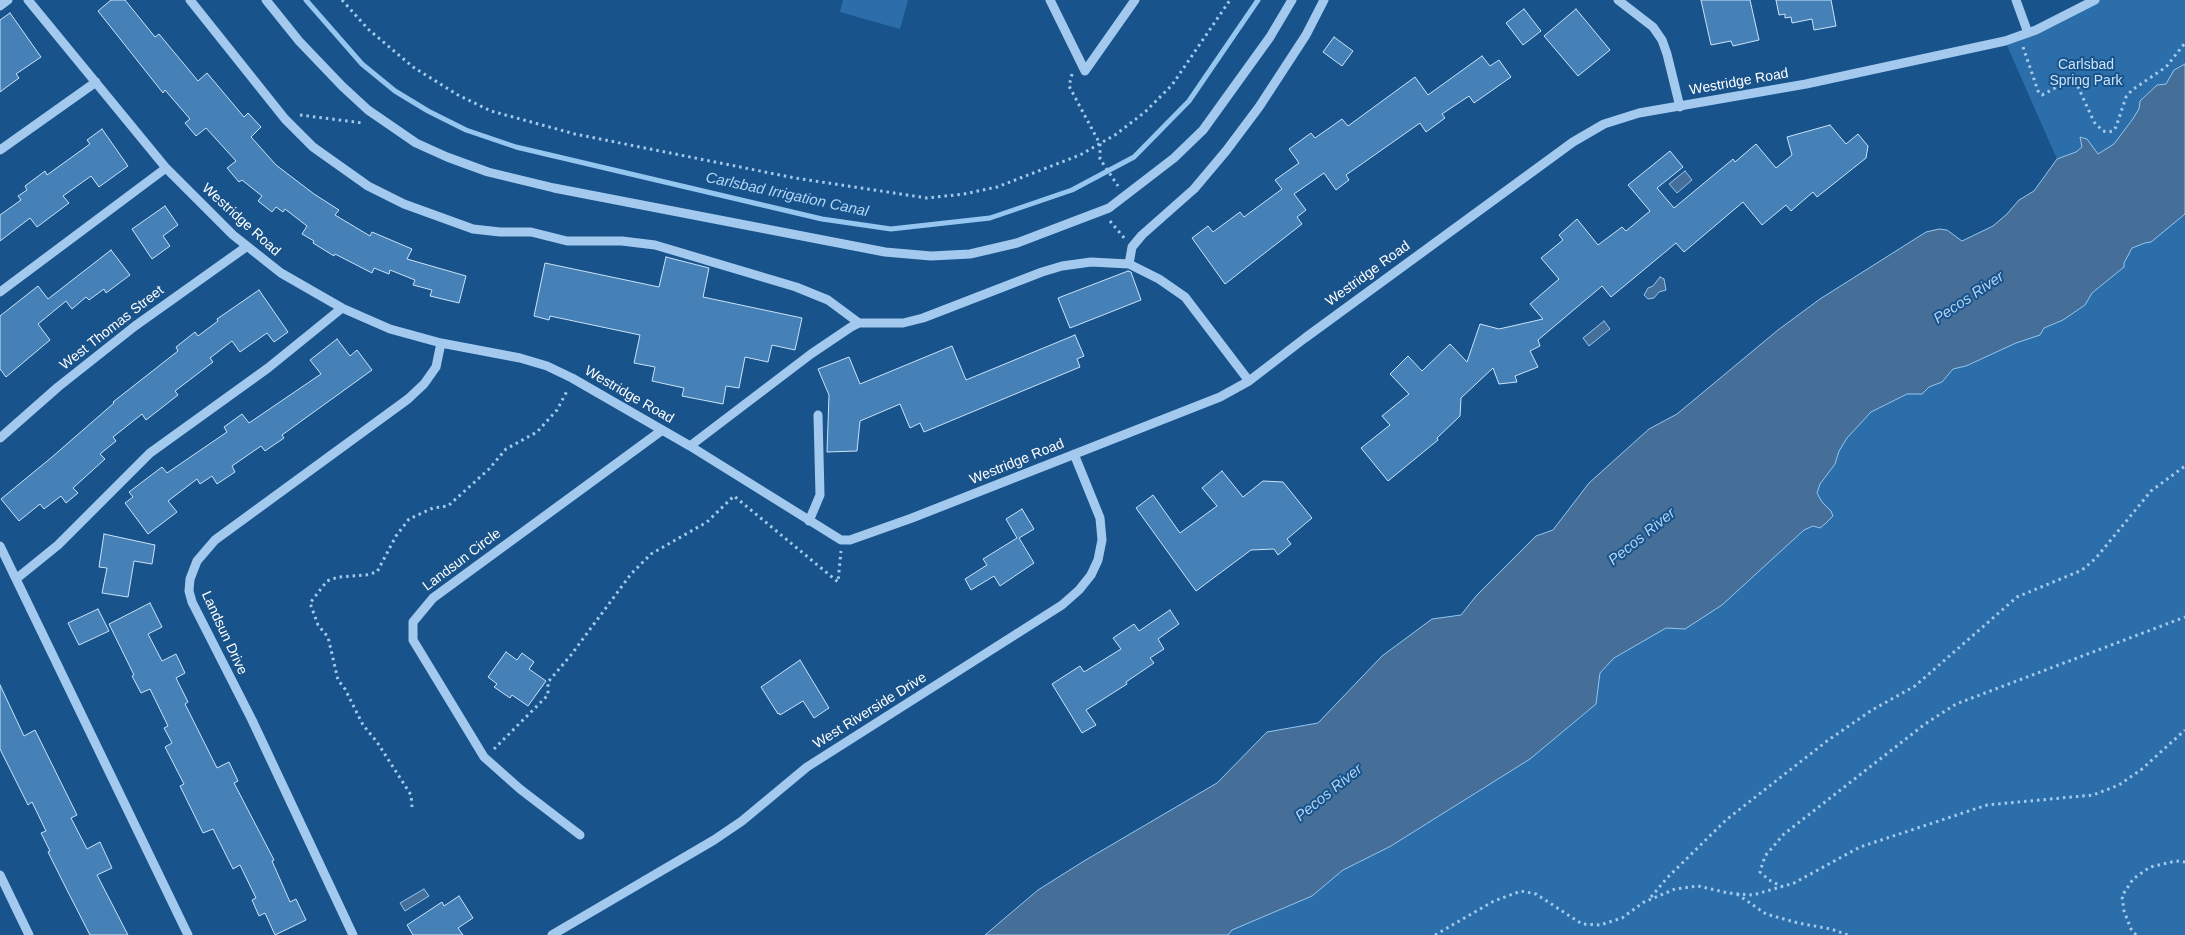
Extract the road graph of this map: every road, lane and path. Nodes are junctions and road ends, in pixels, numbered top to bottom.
1 (8, 0) edge
2 (28, 0) edge
3 (190, 0) edge
4 (266, 0) edge
5 (342, 0) edge
6 (1050, 0) edge
7 (1135, 0) edge
8 (1230, 0) edge
9 (1292, 0) edge
10 (1324, 0) edge
11 (1618, 0) edge
12 (2016, 0) edge
13 (2095, 0) edge
14 (0, 6) edge
15 (2024, 34) junction
16 (2185, 43) edge
17 (1077, 56) junction
18 (96, 82) junction
19 (1680, 107) junction
20 (280, 113) junction
21 (389, 126) junction
22 (1100, 144) junction
23 (0, 150) edge
24 (166, 168) junction
25 (1125, 196) junction
26 (1102, 211) junction
27 (246, 246) junction
28 (1132, 247) junction
29 (1129, 264) junction
30 (0, 292) edge
31 (342, 308) junction
32 (859, 323) junction
33 (441, 343) junction
34 (1249, 381) junction
35 (567, 391) dead end
36 (818, 415) dead end
37 (661, 431) junction
38 (0, 438) edge
39 (690, 446) junction
40 (1074, 454) junction
41 (2185, 466) edge
42 (809, 522) junction
43 (841, 540) junction
44 (0, 546) edge
45 (16, 580) junction
46 (2185, 617) edge
47 (2185, 730) edge
48 (484, 758) junction
49 (412, 807) dead end
50 (580, 835) dead end
51 (2185, 862) edge
52 (0, 875) edge
53 (1783, 886) junction
54 (1737, 894) junction
55 (1649, 899) junction
56 (29, 935) edge
57 (188, 935) edge
58 (353, 935) edge
59 (552, 935) edge
60 (1435, 935) edge
61 (1848, 935) edge
62 (2136, 935) edge

1 - 14 street
2 - 18 street, Westridge Road
3 - 20 street
4 - 21 street
5 - 22 path
6 - 17 street
7 - 17 street
8 - 22 path
9 - 25 street
10 - 28 street
11 - 19 street
12 - 15 street
13 - 15 street, Westridge Road
15 - 16 path
15 - 19 street, Westridge Road
17 - 22 path
18 - 23 street
18 - 24 street, Westridge Road
19 - 34 street, Westridge Road
20 - 21 path
20 - 32 street
21 - 26 street
22 - 25 path
24 - 27 street, Westridge Road
24 - 30 street
25 - 26 street
26 - 28 path
27 - 31 street, Westridge Road
27 - 38 street, West Thomas Street
28 - 29 street
29 - 32 street
29 - 34 street
31 - 33 street, Westridge Road
31 - 45 street
32 - 39 street
33 - 37 street, Westridge Road
33 - 58 street, Landsun Drive
34 - 40 street, Westridge Road
35 - 49 path
36 - 42 street
37 - 39 street, Westridge Road
37 - 48 street, Landsun Circle
39 - 42 street, Westridge Road
40 - 43 street, Westridge Road
40 - 59 street, West Riverside Drive
41 - 55 path
42 - 43 street, Westridge Road
43 - 48 path
44 - 45 street
45 - 57 street
46 - 53 path
47 - 53 path
48 - 50 street, Landsun Circle
51 - 62 path
52 - 56 street
53 - 54 path
54 - 55 path
54 - 61 path
55 - 60 path

